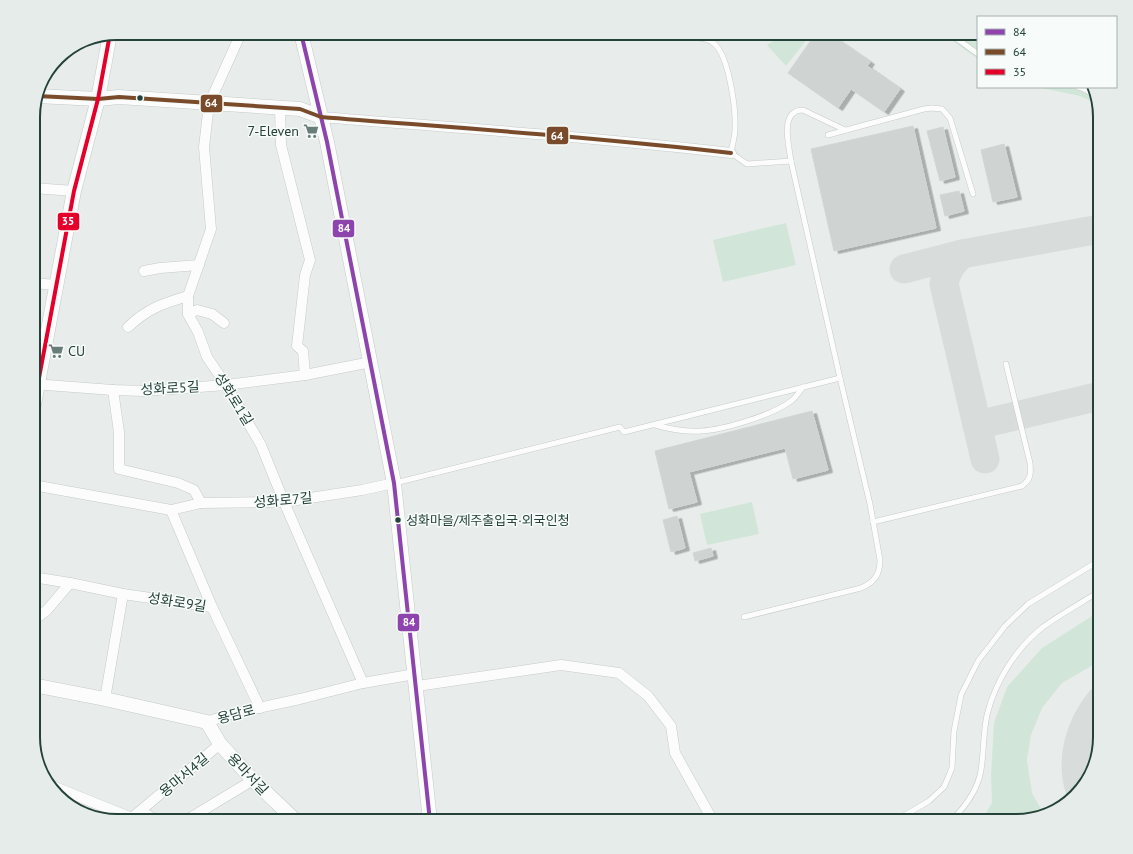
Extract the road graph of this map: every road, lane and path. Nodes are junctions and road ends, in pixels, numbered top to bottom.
1 (238, 40) edge
2 (303, 40) edge
3 (706, 40) edge
4 (959, 40) edge
5 (109, 41) edge
6 (977, 53) edge
7 (43, 96) edge
8 (98, 99) junction
9 (209, 104) junction
10 (280, 108) junction
11 (321, 117) junction
12 (845, 130) junction
13 (828, 135) dead end
14 (731, 153) junction
15 (791, 161) junction
16 (40, 189) edge
17 (74, 191) junction
18 (973, 194) dead end
19 (199, 266) junction
20 (144, 271) dead end
21 (40, 284) edge
22 (56, 285) junction
23 (188, 296) junction
24 (188, 314) junction
25 (224, 323) dead end
26 (128, 327) dead end
27 (370, 362) junction
28 (40, 364) edge
29 (1006, 364) dead end
30 (305, 375) junction
31 (840, 378) junction
32 (40, 384) edge
33 (226, 385) junction
34 (803, 387) junction
35 (113, 390) junction
36 (653, 425) junction
37 (394, 483) junction
38 (40, 486) edge
39 (284, 502) junction
40 (201, 503) junction
41 (171, 510) junction
42 (873, 522) junction
43 (1093, 564) edge
44 (40, 578) edge
45 (70, 583) junction
46 (123, 594) junction
47 (1093, 595) edge
48 (212, 607) junction
49 (40, 616) edge
50 (744, 617) dead end
51 (416, 680) junction
52 (363, 683) junction
53 (40, 687) edge
54 (105, 699) junction
55 (260, 708) junction
56 (206, 722) junction
57 (220, 744) junction
58 (253, 780) junction
59 (62, 790) edge
60 (141, 811) junction
61 (116, 814) edge
62 (137, 814) edge
63 (146, 814) edge
64 (197, 814) edge
65 (289, 814) edge
66 (429, 814) edge
67 (709, 814) edge
68 (907, 814) edge
69 (957, 814) edge

1 - 9 street, 성화로1길
2 - 11 street
3 - 14 lane
4 - 6 lane
5 - 8 street
7 - 8 street
8 - 9 street
8 - 17 street
9 - 10 street
9 - 19 street, 성화로1길
10 - 11 street
10 - 30 street
11 - 14 street
11 - 27 street
12 - 13 lane
12 - 15 lane
12 - 18 lane
14 - 15 lane
15 - 31 lane
16 - 17 street
17 - 22 street
19 - 20 street
19 - 23 street, 성화로1길
21 - 22 street
22 - 28 street
23 - 24 street, 성화로1길
23 - 26 street
24 - 25 street
24 - 33 street, 성화로1길
27 - 30 street, 성화로5길
27 - 37 street
29 - 42 lane
30 - 33 street, 성화로5길
31 - 34 lane
31 - 42 lane
32 - 35 street, 성화로5길
33 - 35 street, 성화로5길
33 - 39 street, 성화로1길
34 - 36 lane
34 - 36 lane
35 - 40 street
36 - 37 lane
37 - 39 street, 성화로7길
37 - 51 street
38 - 41 street, 성화로7길
39 - 40 street, 성화로7길
39 - 52 street, 성화로1길
40 - 41 street, 성화로7길
41 - 48 street
42 - 50 lane
43 - 68 lane
44 - 45 street, 성화로9길
45 - 46 street, 성화로9길
45 - 49 street
46 - 48 street, 성화로9길
46 - 54 street
47 - 69 lane
48 - 55 street, 성화로9길
51 - 52 street, 용담로
51 - 66 street
51 - 67 street, 용담로
52 - 55 street, 용담로
53 - 54 street, 용담로
54 - 56 street, 용담로
55 - 56 street, 용담로
56 - 57 street, 용마서길
57 - 58 street, 용마서길
57 - 60 street, 용마서4길
58 - 64 street
58 - 65 street, 용마서길
59 - 61 street
60 - 62 street, 용마서4길
60 - 63 street

